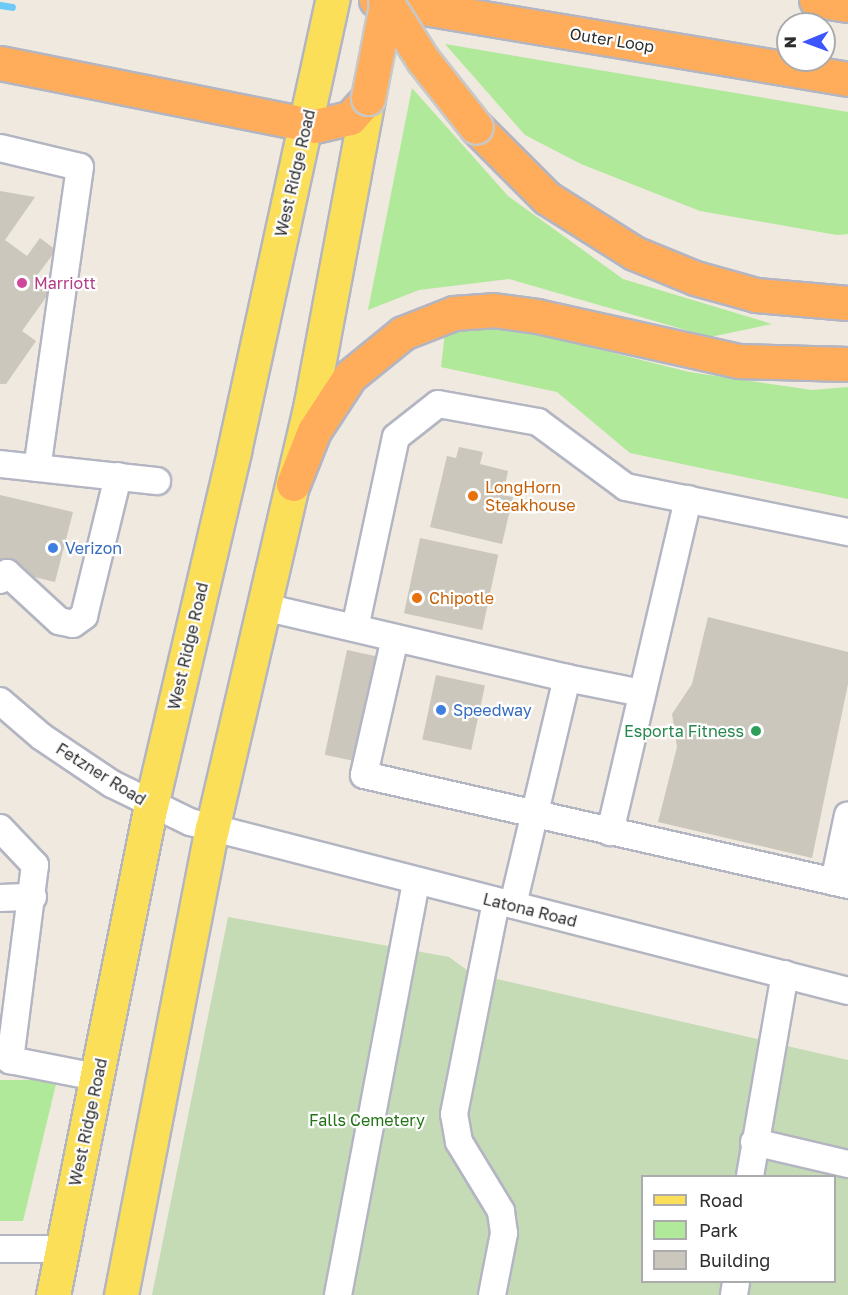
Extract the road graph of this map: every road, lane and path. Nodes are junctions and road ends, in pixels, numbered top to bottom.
1 (332, 0) edge
2 (376, 0) edge
3 (386, 0) edge
4 (816, 0) edge
5 (848, 5) edge
6 (0, 63) edge
7 (848, 79) edge
8 (368, 98) junction
9 (306, 125) junction
10 (0, 148) edge
11 (848, 303) edge
12 (848, 364) edge
13 (0, 464) edge
14 (38, 468) junction
15 (118, 476) junction
16 (157, 481) dead end
17 (293, 484) junction
18 (688, 500) junction
19 (848, 532) edge
20 (0, 580) edge
21 (264, 607) junction
22 (355, 628) junction
23 (394, 638) junction
24 (567, 678) junction
25 (642, 693) junction
26 (0, 701) edge
27 (151, 806) junction
28 (532, 815) junction
29 (848, 818) edge
30 (0, 828) edge
31 (212, 830) junction
32 (610, 832) junction
33 (416, 881) junction
34 (841, 883) edge
35 (33, 897) junction
36 (0, 898) edge
37 (504, 903) junction
38 (785, 974) junction
39 (848, 991) edge
40 (6, 1070) edge
41 (97, 1077) junction
42 (754, 1142) junction
43 (848, 1164) edge
44 (750, 1175) edge
45 (0, 1249) edge
46 (62, 1249) junction
47 (53, 1295) edge
48 (121, 1295) edge
49 (338, 1295) edge
50 (492, 1295) edge

1 - 9 main road, West Ridge Road
2 - 7 highway, Outer Loop
3 - 8 highway, bridge
3 - 11 highway, bridge
4 - 5 highway
6 - 9 highway
8 - 9 highway
8 - 17 main road
9 - 27 main road, West Ridge Road
10 - 14 street
12 - 17 highway
13 - 14 street
14 - 15 street
15 - 16 street
15 - 20 street
17 - 21 main road
18 - 19 street
18 - 22 street
18 - 25 street
21 - 22 street
21 - 31 main road
22 - 23 street
23 - 24 street
23 - 28 street
24 - 25 street
24 - 28 street
25 - 32 street
26 - 27 street, Fetzner Road
27 - 31 street, Fetzner Road
27 - 41 main road, West Ridge Road
28 - 32 street
28 - 37 street
29 - 34 street
30 - 35 street
31 - 33 street, Latona Road
31 - 48 main road
32 - 34 street
33 - 37 street, Latona Road
33 - 49 street
35 - 36 street
35 - 40 street
37 - 38 street, Latona Road
37 - 50 street
38 - 39 street, Latona Road
38 - 42 street
40 - 41 street
41 - 46 main road, West Ridge Road
42 - 43 street
42 - 44 street
45 - 46 street
46 - 47 main road, West Ridge Road

